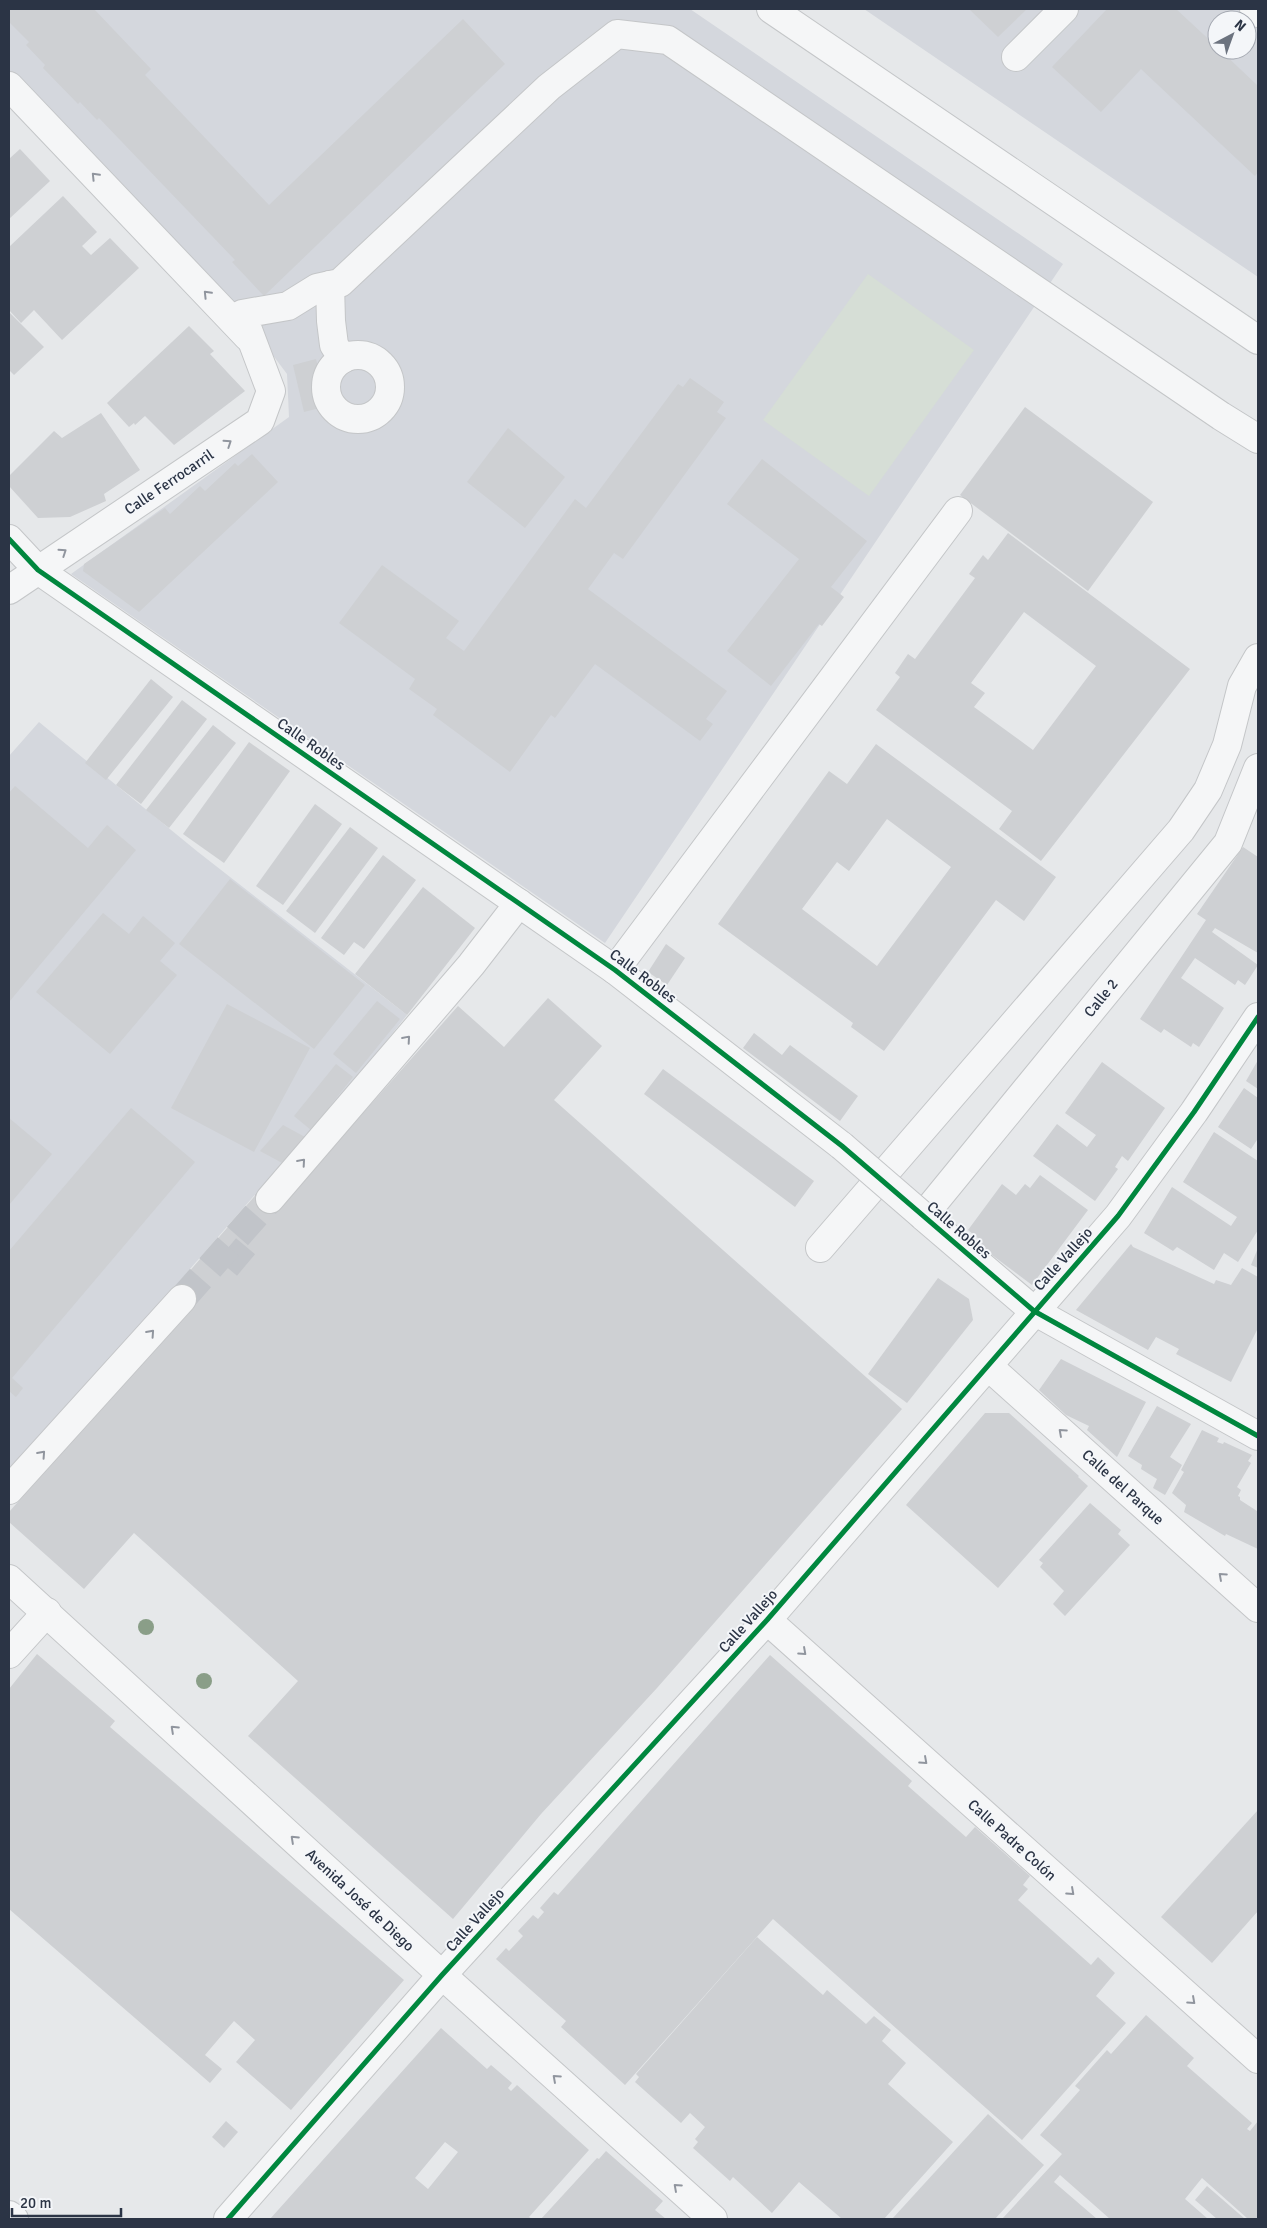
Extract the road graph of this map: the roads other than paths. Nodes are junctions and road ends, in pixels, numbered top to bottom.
1 (771, 9) edge
2 (1064, 9) edge
3 (1254, 9) edge
4 (1258, 13) edge
5 (1016, 57) dead end
6 (9, 86) edge
7 (330, 285) junction
8 (1258, 340) edge
9 (252, 342) junction
10 (344, 358) dead end
11 (1258, 438) edge
12 (958, 511) dead end
13 (9, 539) edge
14 (38, 570) junction
15 (9, 590) edge
16 (1258, 658) edge
17 (1258, 768) edge
18 (519, 903) junction
19 (615, 970) junction
20 (1258, 1017) edge
21 (270, 1199) tunnel mouth
22 (923, 1216) junction
23 (820, 1248) dead end
24 (182, 1299) tunnel mouth
25 (1034, 1311) junction
26 (988, 1366) junction
27 (1258, 1436) edge
28 (9, 1490) edge
29 (9, 1579) edge
30 (1258, 1608) edge
31 (46, 1612) junction
32 (766, 1620) junction
33 (9, 1654) edge
34 (442, 1975) junction
35 (1258, 2060) edge
36 (9, 2215) edge
37 (14, 2219) edge
38 (228, 2219) edge
39 (713, 2219) edge

1 - 8 street
2 - 5 street
3 - 4 street
9 -> 6 street
7 - 9 street, Calle Ferrocarril
7 - 10 street
7 - 11 street
14 -> 9 street, Calle Ferrocarril
12 - 19 street
13 - 14 street, Calle Robles
14 - 15 street, Calle Ferrocarril
14 - 18 street, Calle Robles
16 - 23 street
17 - 22 street, Calle 2
18 - 19 street, Calle Robles
21 -> 18 street
19 - 22 street, Calle Robles, bridge
20 - 25 street, Calle Vallejo
22 - 25 street, Calle Robles
28 -> 24 street
25 - 26 street, Calle Vallejo
25 - 27 street, Calle Robles
30 -> 26 street, Calle del Parque
26 - 32 street, Calle Vallejo
29 - 31 street, Avenida José de Diego
31 - 33 street
34 -> 31 street, Avenida José de Diego
32 - 34 street, Calle Vallejo
32 -> 35 street, Calle Padre Colón
34 - 38 street, Calle Vallejo
39 -> 34 street, Avenida José de Diego
36 - 37 street

